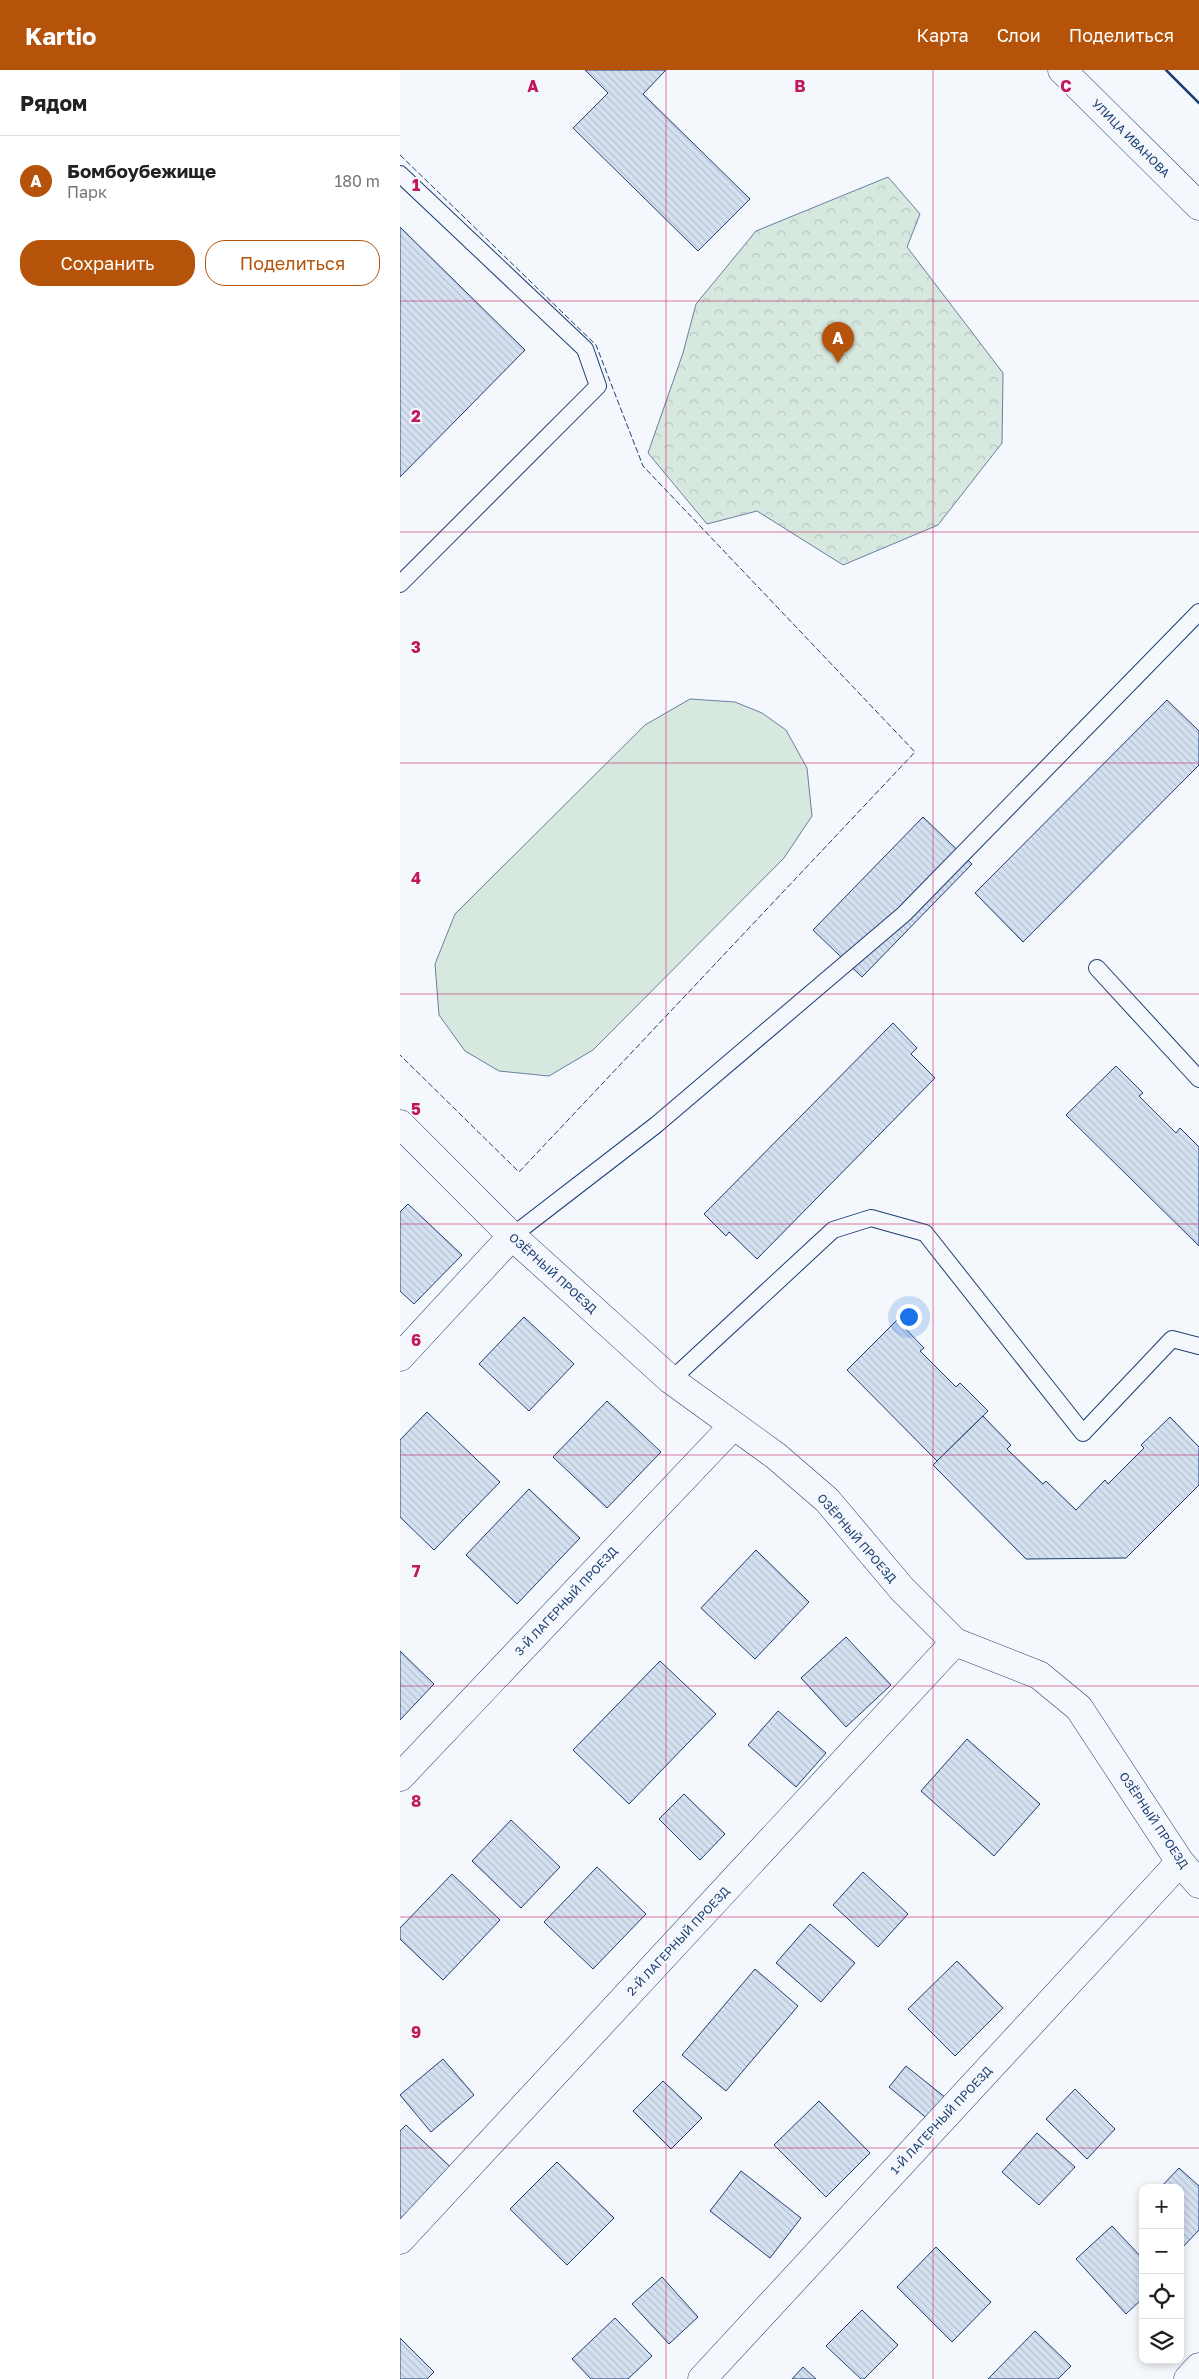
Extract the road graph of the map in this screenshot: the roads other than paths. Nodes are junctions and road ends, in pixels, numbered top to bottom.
1 (1062, 70) edge
2 (402, 181) edge
3 (1199, 206) edge
4 (400, 584) edge
5 (1199, 612) edge
6 (1097, 968) dead end
7 (1199, 1079) edge
8 (400, 1124) edge
9 (512, 1236) junction
10 (1199, 1346) edge
11 (400, 1357) edge
12 (671, 1380) junction
13 (733, 1426) junction
14 (955, 1642) junction
15 (400, 1777) edge
16 (1180, 1862) junction
17 (1199, 1884) edge
18 (400, 2240) edge
19 (1199, 2367) edge
20 (702, 2379) edge
21 (1188, 2379) edge

1 - 3 street, УЛИЦА ИВАНОВА
2 - 4 lane
5 - 9 lane
6 - 7 lane
8 - 9 street, ОЗЁРНЫЙ ПРОЕЗД
9 - 11 street
9 - 12 street, ОЗЁРНЫЙ ПРОЕЗД
10 - 12 lane
12 - 13 street, ОЗЁРНЫЙ ПРОЕЗД
13 - 14 street, ОЗЁРНЫЙ ПРОЕЗД
13 - 15 street, 3-Й ЛАГЕРНЫЙ ПРОЕЗД
14 - 16 street, ОЗЁРНЫЙ ПРОЕЗД
14 - 18 street, 2-Й ЛАГЕРНЫЙ ПРОЕЗД
16 - 17 street, ОЗЁРНЫЙ ПРОЕЗД
16 - 20 street, 1-Й ЛАГЕРНЫЙ ПРОЕЗД
19 - 21 street

